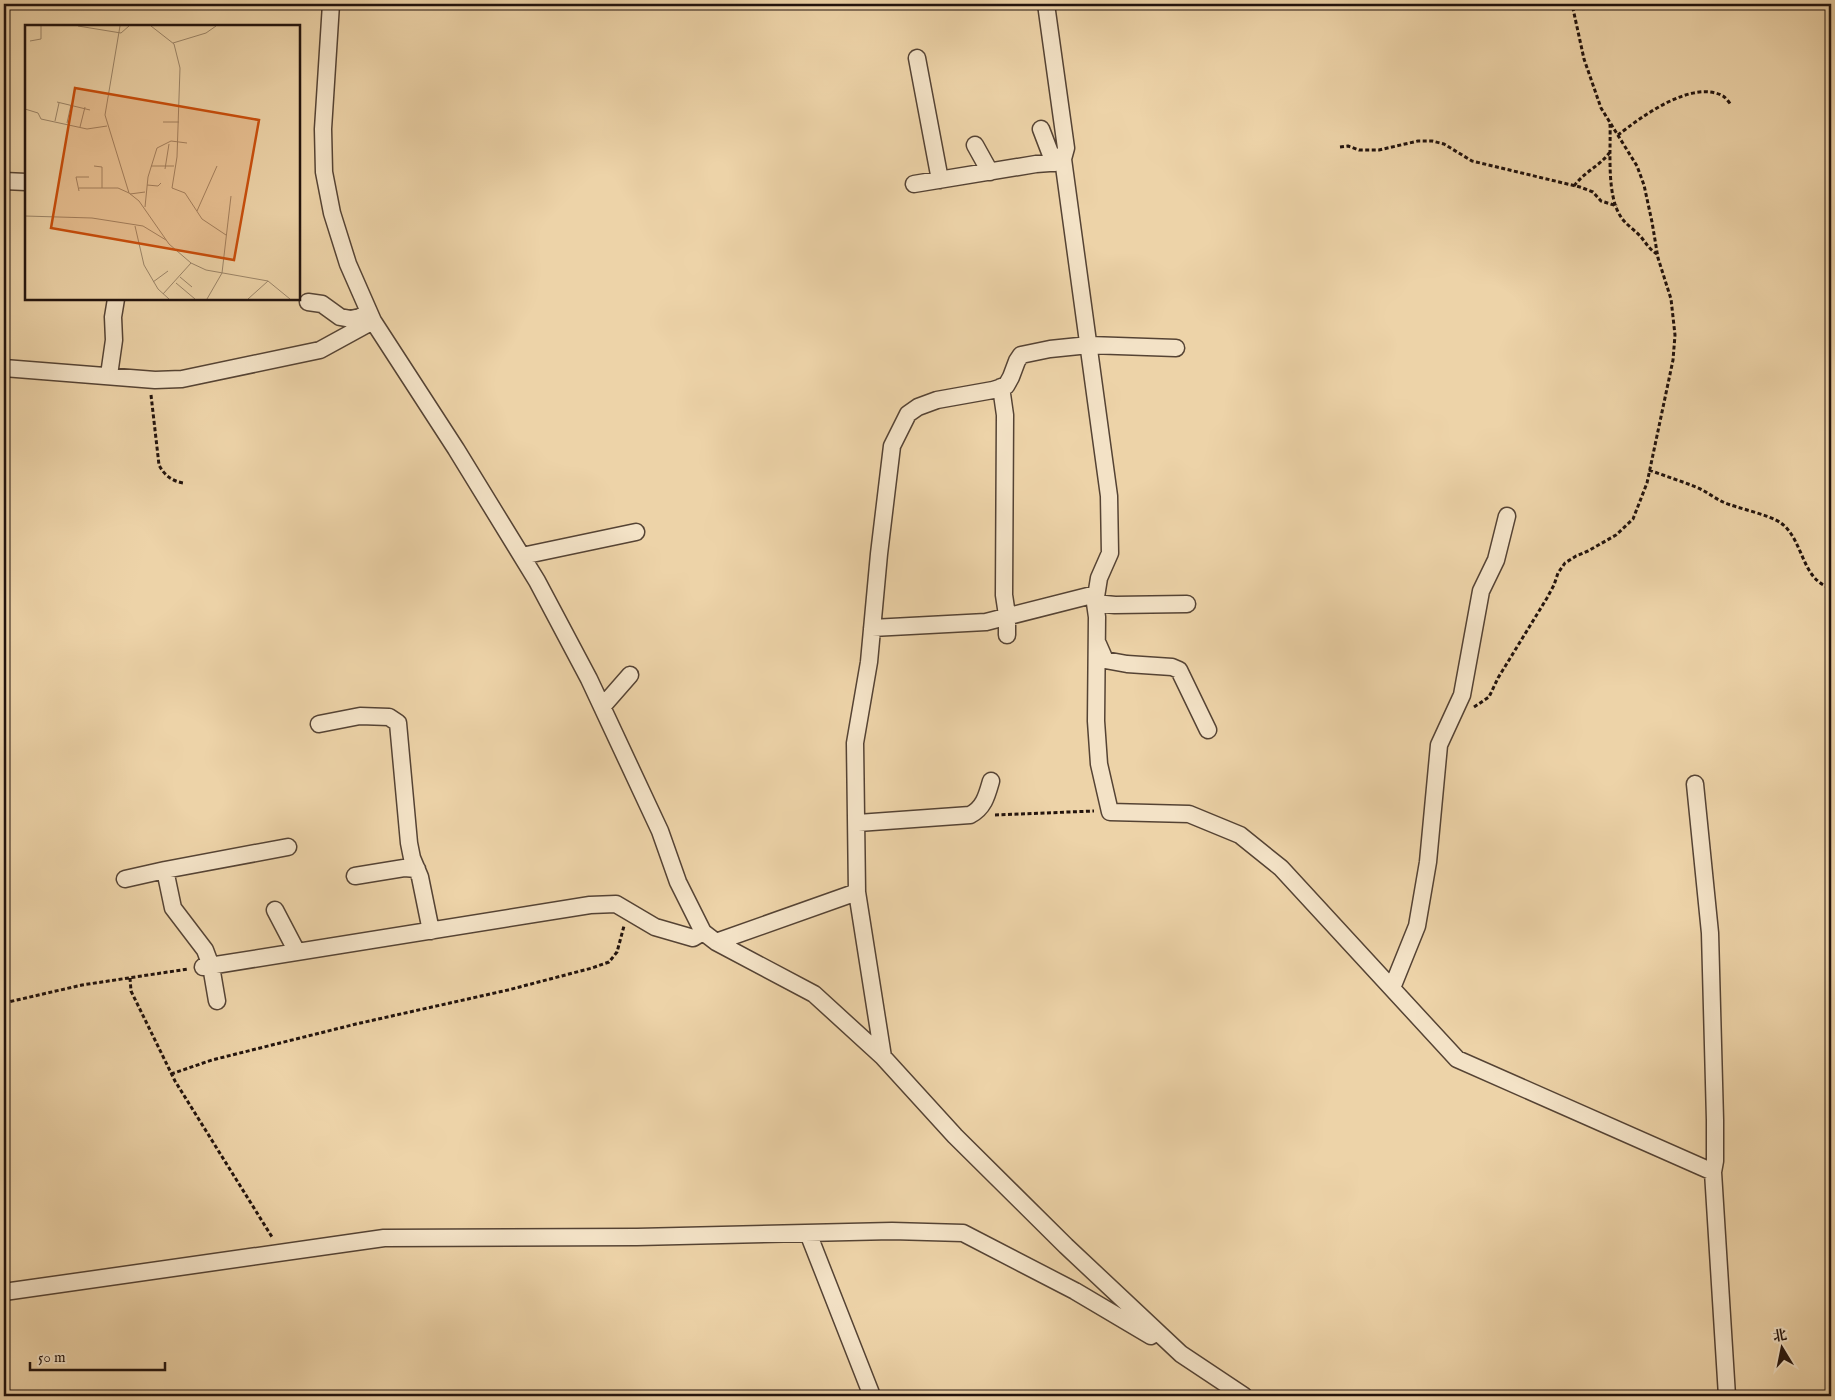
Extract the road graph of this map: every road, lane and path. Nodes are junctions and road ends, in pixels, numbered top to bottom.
1 (331, 4) edge
2 (1046, 4) edge
3 (1572, 4) edge
4 (918, 58) dead end
5 (1731, 105) dead end
6 (1610, 123) junction
7 (1040, 129) dead end
8 (1618, 134) junction
9 (975, 145) dead end
10 (1340, 147) dead end
11 (1610, 150) junction
12 (1058, 162) junction
13 (990, 172) junction
14 (940, 180) junction
15 (4, 181) edge
16 (25, 182) edge
17 (914, 184) dead end
18 (1574, 186) junction
19 (1616, 206) junction
20 (1657, 254) junction
21 (116, 300) edge
22 (308, 302) dead end
23 (371, 317) junction
24 (1089, 345) junction
25 (1176, 348) dead end
26 (4, 368) edge
27 (109, 375) junction
28 (149, 379) junction
29 (1001, 387) junction
30 (1650, 470) junction
31 (183, 483) dead end
32 (1507, 516) dead end
33 (636, 532) dead end
34 (522, 556) junction
35 (1831, 588) edge
36 (1095, 598) junction
37 (1187, 604) dead end
38 (1007, 617) junction
39 (872, 628) junction
40 (1007, 635) dead end
41 (1097, 642) junction
42 (630, 675) dead end
43 (602, 707) junction
44 (1448, 723) junction
45 (319, 724) dead end
46 (1208, 730) dead end
47 (991, 781) dead end
48 (1695, 784) dead end
49 (1110, 810) junction
50 (978, 811) junction
51 (858, 823) junction
52 (288, 847) dead end
53 (417, 869) junction
54 (165, 870) junction
55 (355, 876) dead end
56 (125, 879) dead end
57 (857, 892) junction
58 (275, 910) dead end
59 (628, 911) junction
60 (431, 931) junction
61 (703, 932) junction
62 (716, 942) junction
63 (297, 952) junction
64 (207, 966) junction
65 (130, 978) junction
66 (1392, 988) junction
67 (217, 1001) dead end
68 (4, 1003) edge
69 (883, 1058) junction
70 (172, 1074) junction
71 (1713, 1172) junction
72 (808, 1233) junction
73 (282, 1253) junction
74 (4, 1292) edge
75 (1181, 1354) junction
76 (872, 1396) edge
77 (1244, 1396) edge
78 (1727, 1396) edge

1 - 23 street
2 - 12 street
3 - 6 path
4 - 14 street
5 - 8 path
6 - 8 path
6 - 11 path
7 - 12 street
8 - 20 path
9 - 13 street
10 - 18 path
11 - 18 path
11 - 19 path
12 - 13 street
12 - 24 street
13 - 14 street
14 - 17 street
15 - 16 street
18 - 19 path
19 - 20 path
20 - 30 path
21 - 27 street
22 - 23 street
23 - 28 street
23 - 34 street
24 - 25 street
24 - 29 street
24 - 36 street
26 - 27 street
27 - 28 street
28 - 31 path
29 - 38 street
29 - 39 street
30 - 35 path
30 - 44 path
32 - 44 street
33 - 34 street
34 - 43 street
36 - 37 street
36 - 38 street
36 - 41 street
38 - 39 street
38 - 40 street
39 - 51 street
41 - 46 street
41 - 49 street
42 - 43 street
43 - 61 street
44 - 66 street
45 - 53 street
47 - 50 street
48 - 71 street
49 - 50 path
49 - 66 street
50 - 51 street
51 - 57 street
52 - 54 street
53 - 55 street
53 - 60 street
54 - 56 street
54 - 64 street
57 - 62 street
57 - 69 street
58 - 63 street
59 - 60 street
59 - 61 street
59 - 70 path
60 - 63 street
61 - 62 street
62 - 69 street
63 - 64 street
64 - 65 path
64 - 67 street
65 - 68 path
65 - 70 path
66 - 71 street
69 - 75 street
70 - 73 path
71 - 78 street
72 - 73 street
72 - 75 street
72 - 76 street
73 - 74 street
75 - 77 street

